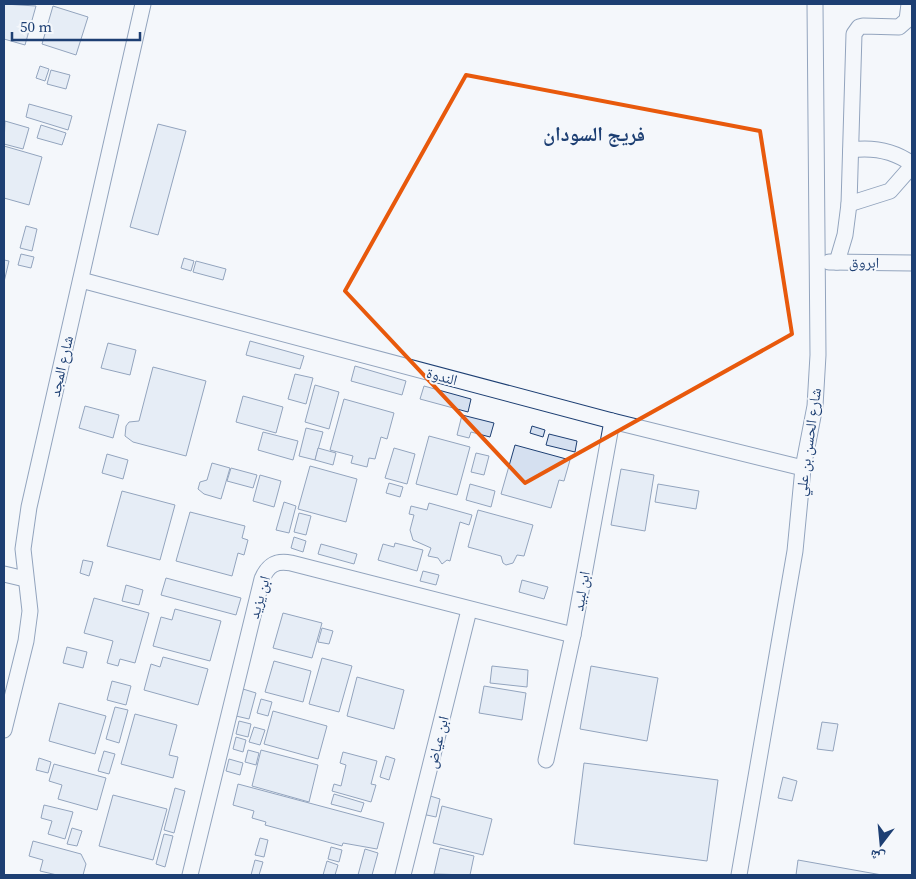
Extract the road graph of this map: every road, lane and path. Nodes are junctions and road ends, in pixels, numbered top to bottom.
1 (143, 4) edge
2 (815, 4) edge
3 (909, 4) edge
4 (851, 150) junction
5 (912, 165) edge
6 (849, 204) junction
7 (816, 262) junction
8 (837, 262) junction
9 (912, 263) edge
10 (81, 280) junction
11 (612, 421) junction
12 (803, 468) junction
13 (4, 574) edge
14 (25, 579) junction
15 (469, 610) junction
16 (573, 635) junction
17 (4, 730) edge
18 (546, 760) dead end
19 (190, 875) edge
20 (403, 875) edge
21 (739, 875) edge

1 - 10 street, شارع المجد
2 - 7 street, شارع الحسن بن علي
3 - 4 street
4 - 5 street
4 - 6 street
5 - 6 street
6 - 8 street
7 - 8 street, ابروق
7 - 12 street, شارع الحسن بن علي
8 - 9 street, ابروق
10 - 11 street, الندوة
10 - 14 street, شارع المجد
11 - 12 street, الندوة
11 - 16 street, ابن لبيد
12 - 21 street, شارع الحسن بن علي
13 - 14 street
14 - 17 street, شارع المجد
15 - 16 street, ابن يزيد
15 - 19 street, ابن يزيد
15 - 20 street, ابن عياض
16 - 18 street, ابن لبيد

